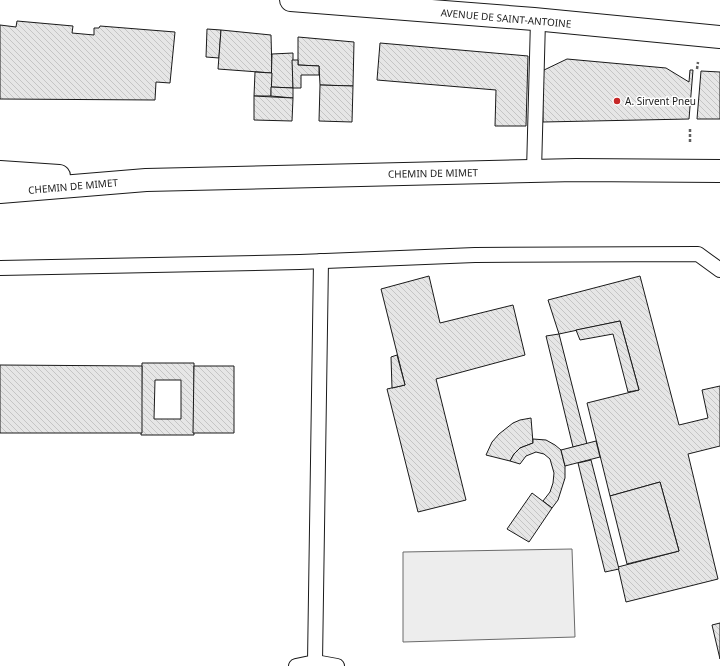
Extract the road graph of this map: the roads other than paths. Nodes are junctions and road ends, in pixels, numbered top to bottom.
1 (291, 0) edge
2 (358, 3) edge
3 (538, 20) junction
4 (720, 38) edge
5 (534, 171) junction
6 (720, 171) edge
7 (0, 172) edge
8 (146, 180) junction
9 (0, 192) edge
10 (321, 261) junction
11 (0, 268) edge
12 (720, 270) edge
13 (315, 662) junction
14 (296, 666) edge
15 (337, 666) edge

1 - 2 street, AVENUE DE SAINT-ANTOINE
2 - 3 street, AVENUE DE SAINT-ANTOINE
3 - 4 street, AVENUE DE SAINT-ANTOINE
3 - 5 lane
5 - 6 street, CHEMIN DE MIMET
5 - 8 street, CHEMIN DE MIMET
7 - 8 street, CHEMIN DE MIMET
8 - 9 street, CHEMIN DE MIMET
10 - 11 lane
10 - 12 lane
10 - 13 lane
13 - 14 lane
13 - 15 lane

